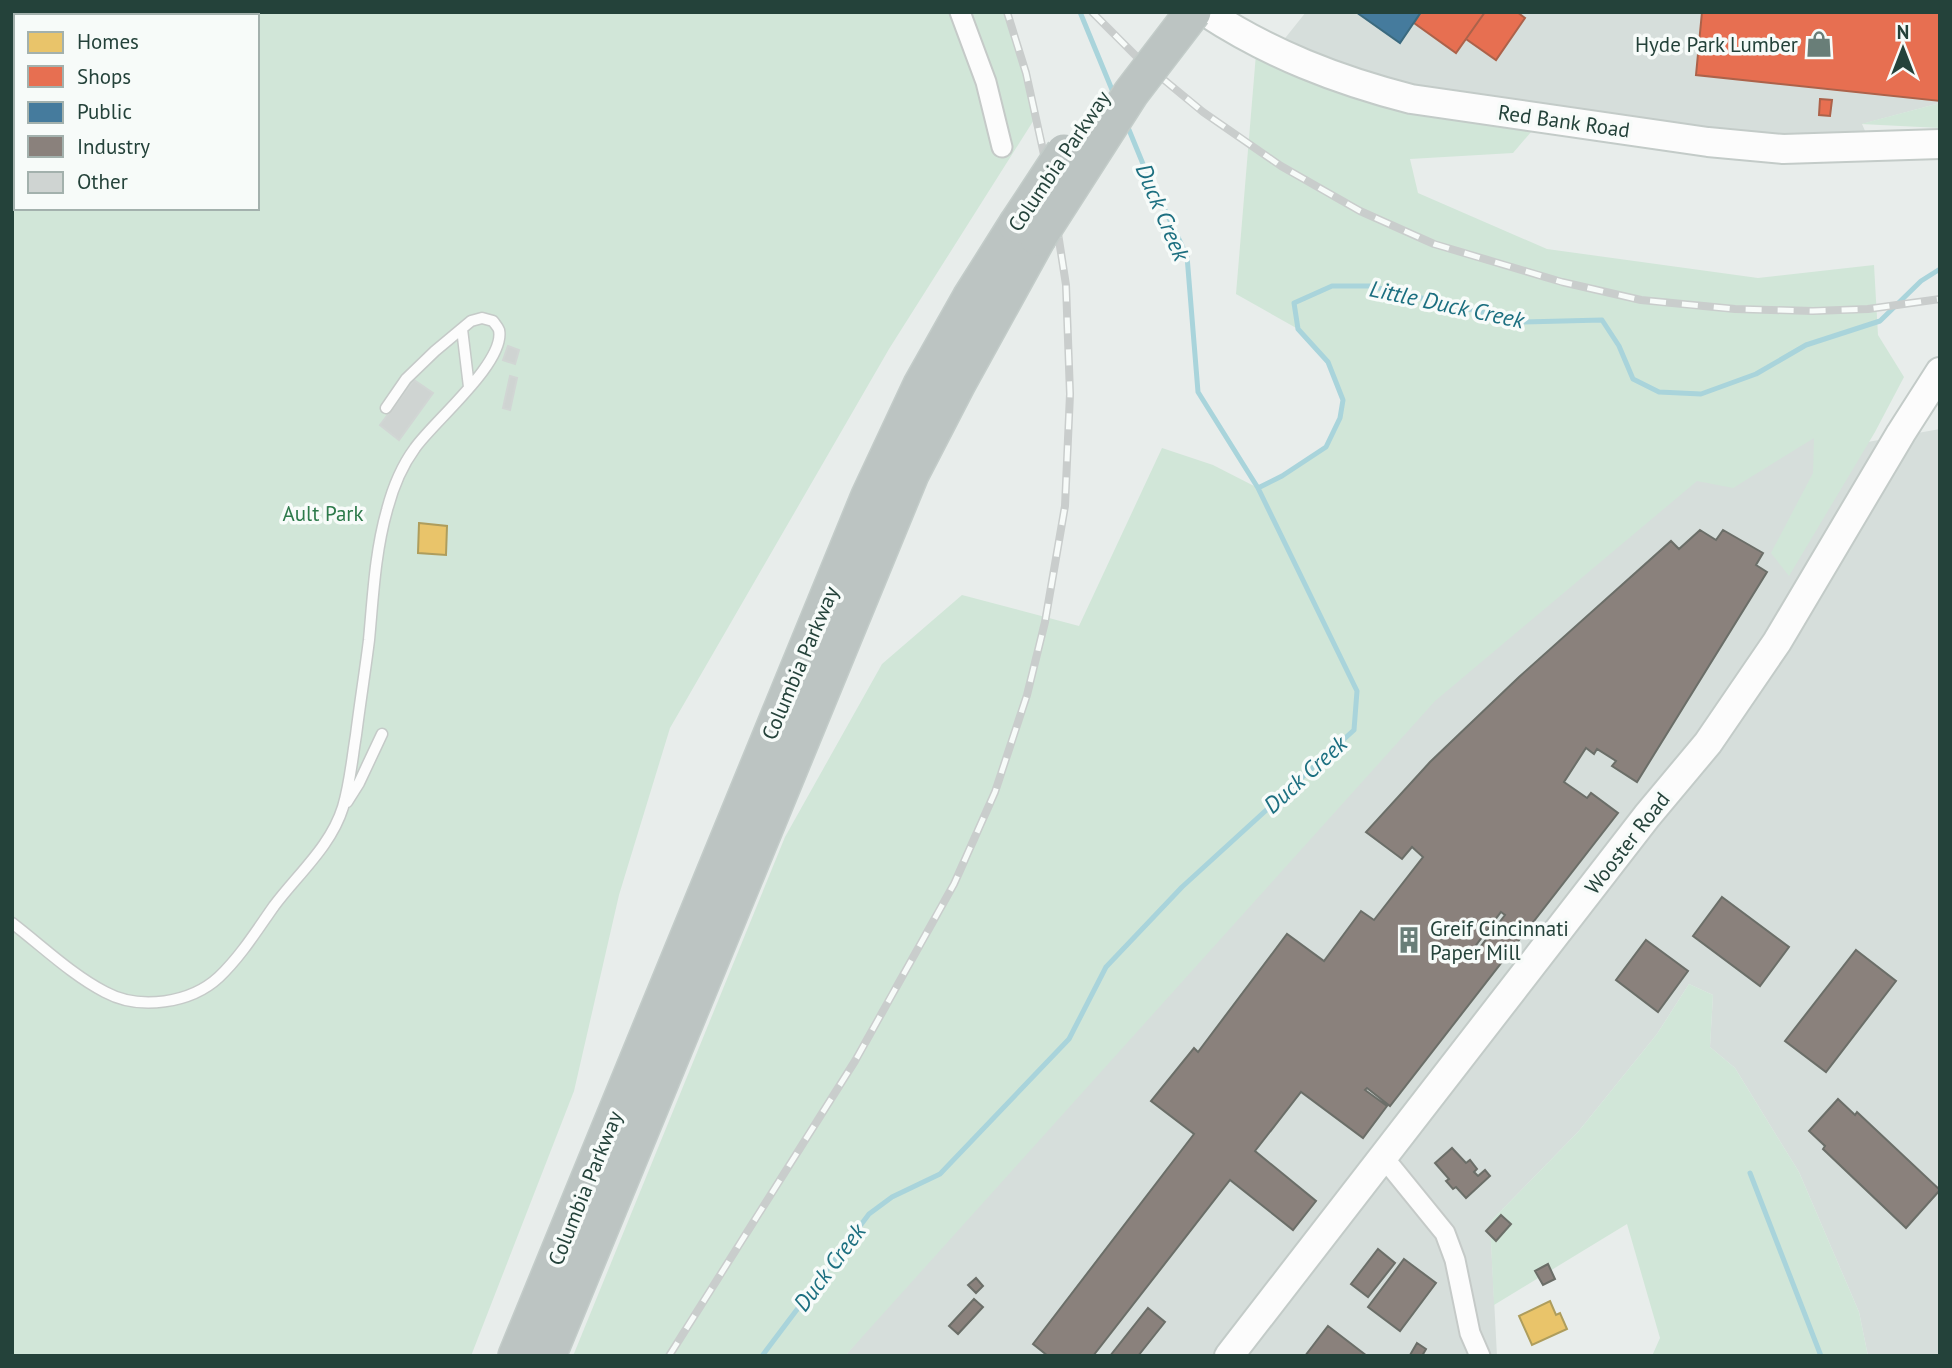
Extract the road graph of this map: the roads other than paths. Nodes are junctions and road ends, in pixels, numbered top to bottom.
1 (960, 12) edge
2 (1163, 12) edge
3 (1193, 12) edge
4 (1206, 12) edge
5 (1940, 145) edge
6 (1002, 147) dead end
7 (1027, 232) junction
8 (462, 329) junction
9 (1940, 372) edge
10 (469, 387) junction
11 (386, 408) dead end
12 (382, 734) dead end
13 (343, 808) junction
14 (12, 923) edge
15 (1384, 1158) junction
16 (1230, 1355) edge
17 (516, 1356) edge
18 (548, 1356) edge
19 (1480, 1356) edge

1 - 6 street
2 - 7 highway, Columbia Parkway, bridge
3 - 7 highway, Columbia Parkway, bridge
4 - 5 street, Red Bank Road
7 - 17 highway, Columbia Parkway
7 - 18 highway, Columbia Parkway
8 - 10 lane
8 - 10 lane
8 - 11 lane
9 - 15 street, Wooster Road
10 - 13 lane
12 - 13 lane
13 - 14 lane
15 - 16 street, Wooster Road
15 - 19 street

